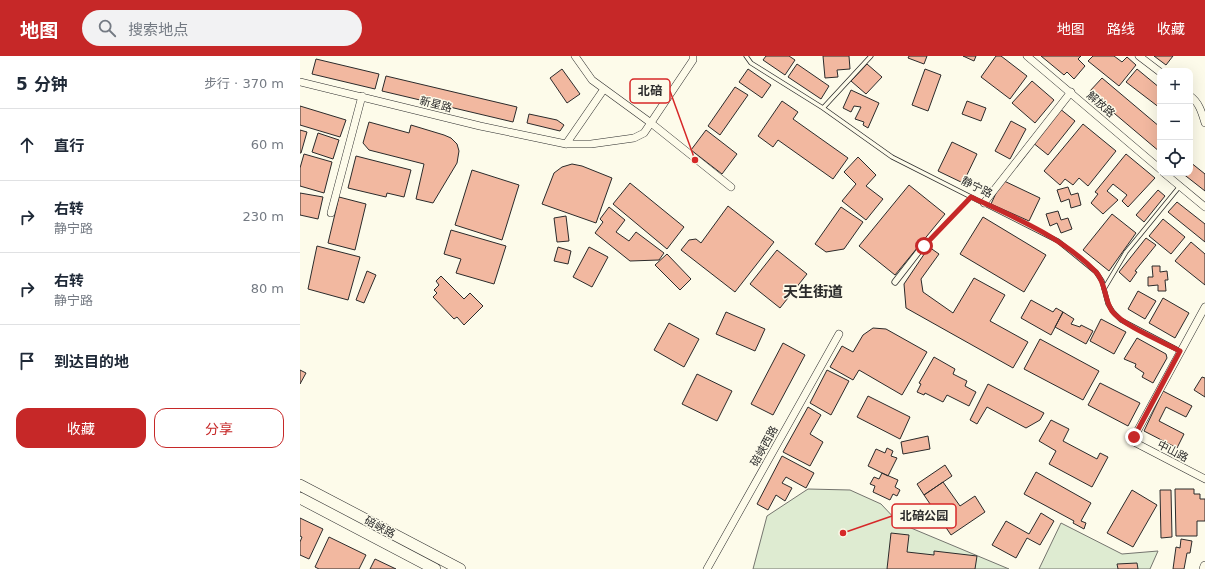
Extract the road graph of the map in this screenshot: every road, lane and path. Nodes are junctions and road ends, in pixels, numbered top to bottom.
1 (575, 56) edge
2 (693, 56) edge
3 (746, 56) edge
4 (871, 56) edge
5 (1027, 56) edge
6 (1139, 56) edge
7 (1157, 70) edge
8 (300, 82) edge
9 (604, 89) junction
10 (1071, 92) junction
11 (362, 96) junction
12 (1193, 98) edge
13 (823, 108) junction
14 (650, 123) junction
15 (1205, 123) edge
16 (566, 144) junction
17 (1157, 166) edge
18 (1168, 176) edge
19 (1180, 186) junction
20 (730, 187) dead end
21 (971, 197) junction
22 (984, 203) junction
23 (1205, 207) edge
24 (331, 213) dead end
25 (924, 246) joint
26 (895, 282) dead end
27 (1104, 289) junction
28 (1205, 306) edge
29 (839, 334) dead end
30 (1180, 351) junction
31 (1205, 479) edge
32 (300, 485) edge
33 (300, 498) edge
34 (435, 569) edge
35 (460, 569) edge
36 (707, 569) edge

1 - 9 street
2 - 14 street, 新星路
3 - 13 lane, 静宁路
4 - 13 lane
5 - 10 street, 解放路
6 - 7 street
8 - 11 street, 新星路
9 - 14 street
9 - 16 street
10 - 17 street, 解放路
10 - 22 street
11 - 16 street, 新星路
11 - 24 street
12 - 15 street
13 - 21 lane, 静宁路
14 - 16 street, 新星路
14 - 20 street
18 - 19 street
19 - 23 street
19 - 27 lane
21 - 22 lane, 静宁路
21 - 25 path
22 - 27 lane, 静宁路
25 - 26 street
27 - 30 lane, 静宁路
28 - 30 street
29 - 36 street, 碚峡西路
30 - 31 street, 中山路
32 - 35 main road, 碚峡路
33 - 34 main road, 碚峡路

